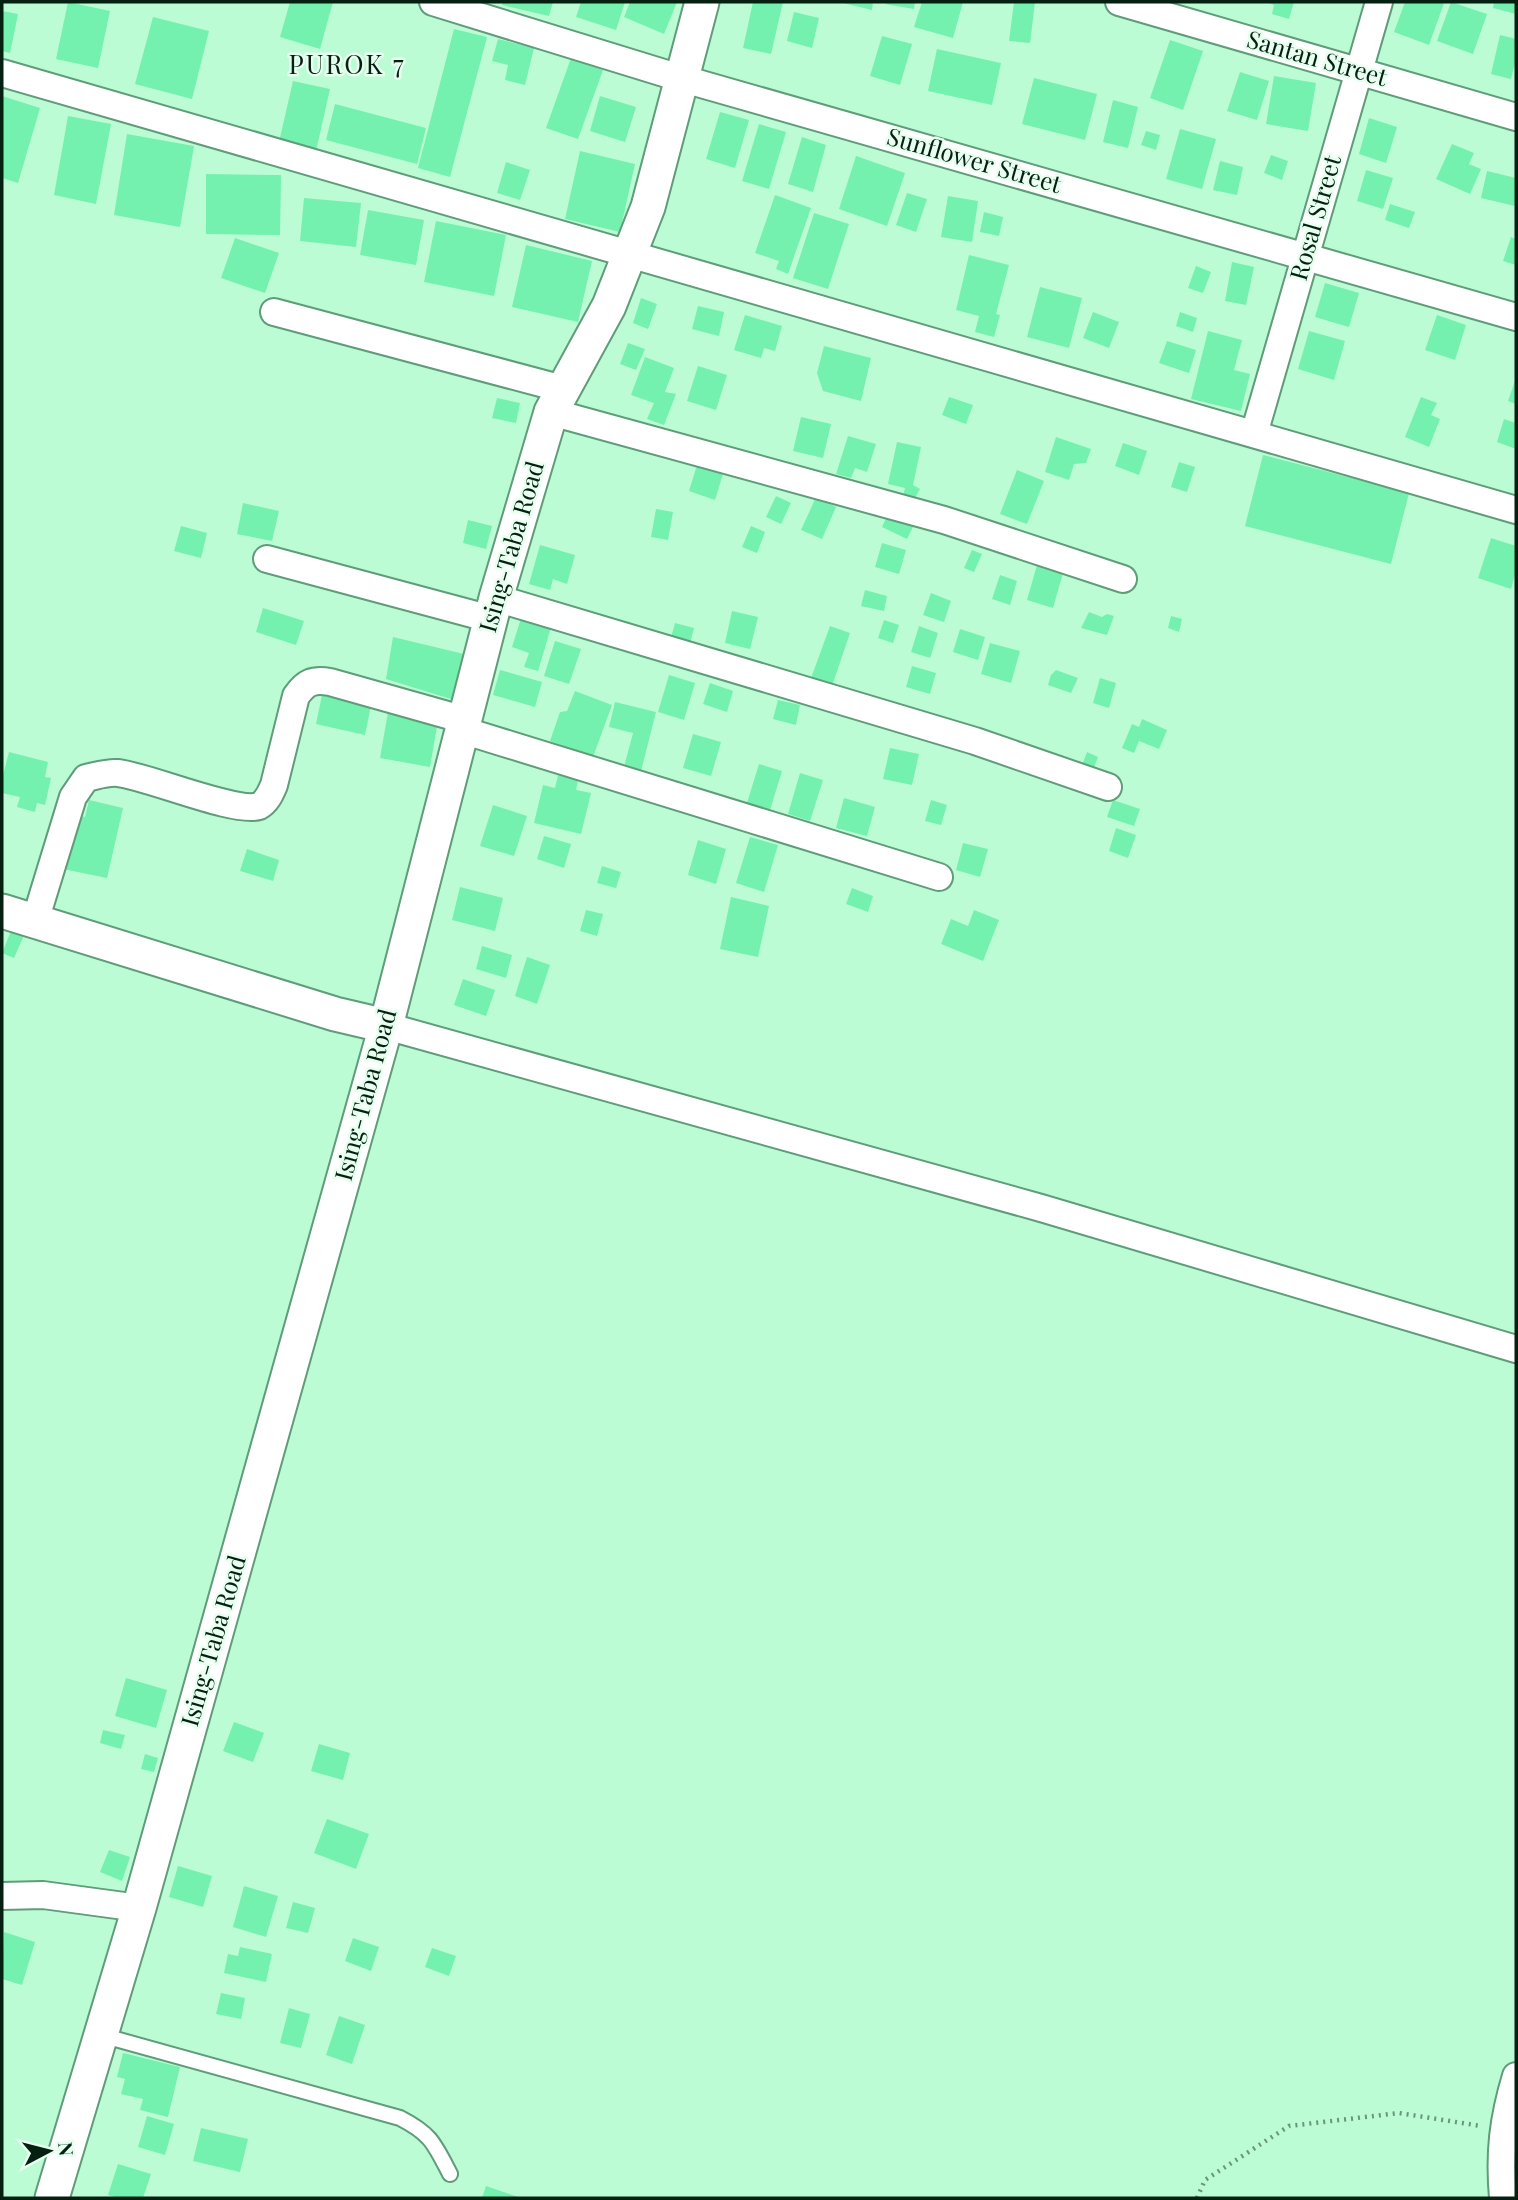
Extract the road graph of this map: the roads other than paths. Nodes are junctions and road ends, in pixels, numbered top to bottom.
1 (433, 2) edge
2 (702, 2) edge
3 (1119, 2) edge
4 (1379, 2) edge
5 (1359, 71) junction
6 (2, 73) edge
7 (680, 78) junction
8 (1516, 117) edge
9 (631, 252) junction
10 (1305, 256) junction
11 (274, 312) dead end
12 (1516, 317) edge
13 (557, 400) junction
14 (1254, 434) junction
15 (1516, 510) edge
16 (267, 559) dead end
17 (1124, 579) dead end
18 (494, 608) junction
19 (464, 725) junction
20 (1108, 787) dead end
21 (939, 877) dead end
22 (2, 911) edge
23 (35, 921) junction
24 (386, 1026) junction
25 (1516, 1349) edge
26 (2, 1896) edge
27 (139, 1908) junction
28 (101, 2035) junction
29 (1516, 2076) edge
30 (450, 2174) dead end
31 (52, 2198) edge
32 (1503, 2198) edge

1 - 7 street, Sunflower Street
2 - 7 street, Ising-Taba Road
3 - 5 street, Santan Street
4 - 5 street, Rosal Street
5 - 8 street, Santan Street
5 - 10 street, Rosal Street
6 - 9 street
7 - 9 street, Ising-Taba Road
7 - 10 street, Sunflower Street
9 - 13 street, Ising-Taba Road
9 - 14 street
10 - 12 street, Sunflower Street
10 - 14 street, Rosal Street
11 - 13 street
13 - 17 street
13 - 18 street, Ising-Taba Road
14 - 15 street
16 - 18 street
18 - 19 street, Ising-Taba Road
18 - 20 street
19 - 21 street
19 - 23 street
19 - 24 street, Ising-Taba Road
22 - 23 street
23 - 24 street
24 - 25 street
24 - 27 street, Ising-Taba Road
26 - 27 street
27 - 28 street, Ising-Taba Road
28 - 30 lane
28 - 31 street, Ising-Taba Road
29 - 32 street

